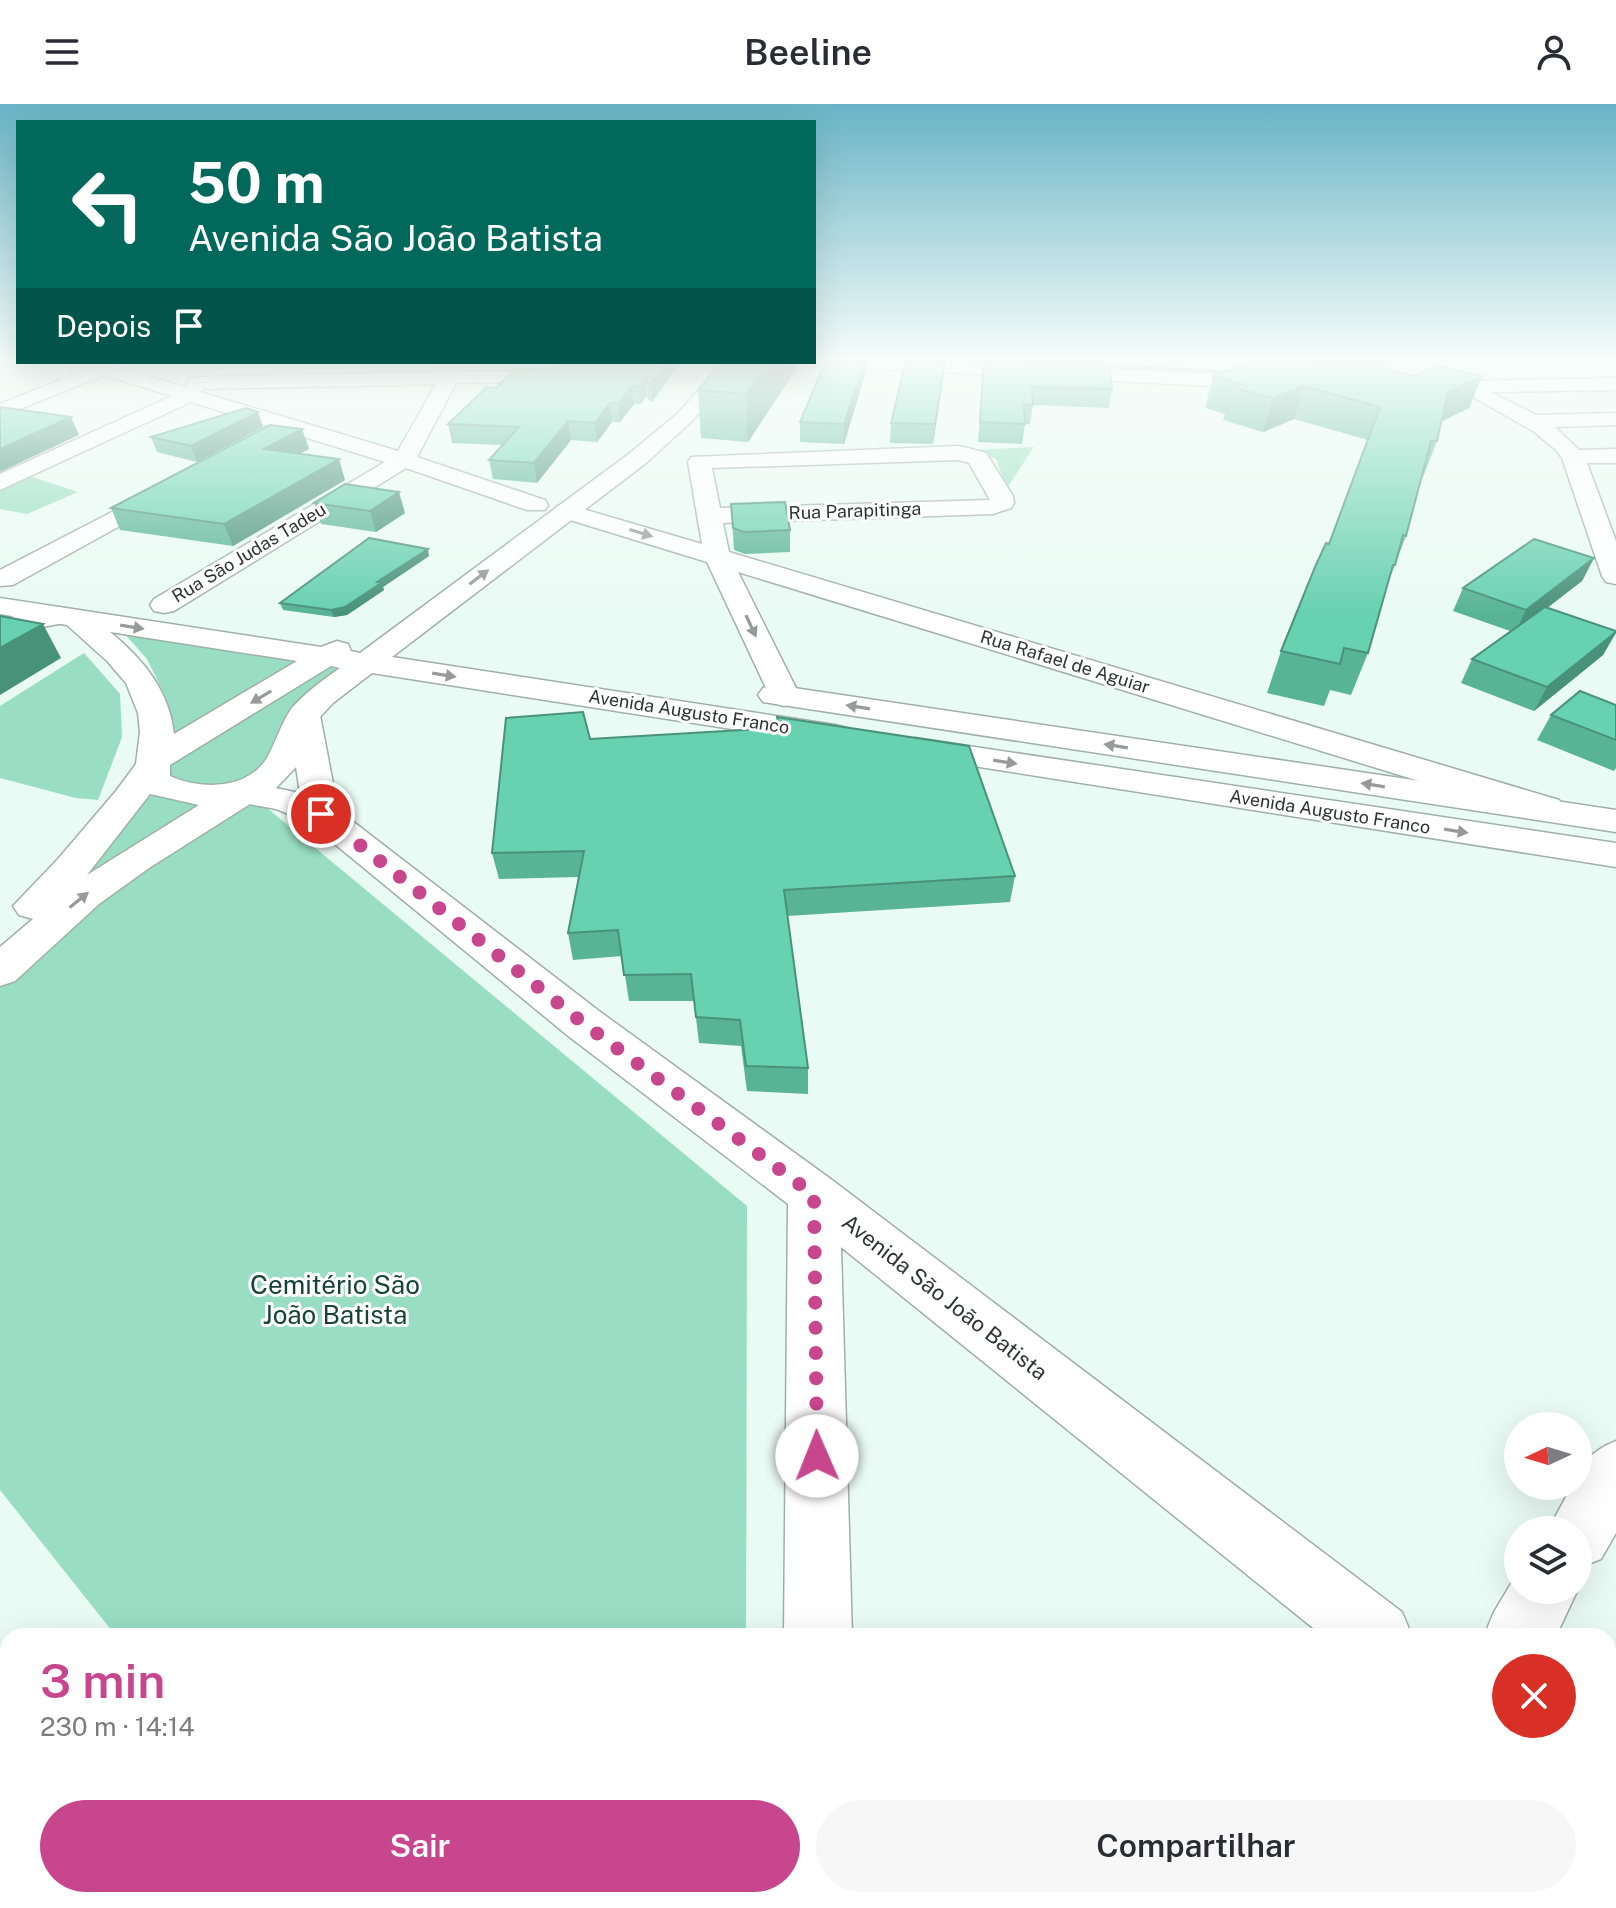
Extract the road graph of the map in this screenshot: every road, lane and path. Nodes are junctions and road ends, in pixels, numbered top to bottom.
1 (80, 444) edge
2 (347, 444) edge
3 (413, 444) edge
4 (620, 444) edge
5 (649, 444) edge
6 (1563, 444) edge
7 (1616, 456) edge
8 (1573, 457) junction
9 (404, 460) junction
10 (191, 478) edge
11 (572, 480) dead end
12 (0, 483) edge
13 (550, 504) junction
14 (708, 516) junction
15 (717, 556) junction
16 (1616, 576) edge
17 (1, 588) edge
18 (414, 594) dead end
19 (164, 605) junction
20 (67, 617) junction
21 (0, 632) edge
22 (395, 642) junction
23 (362, 649) junction
24 (328, 657) junction
25 (784, 696) junction
26 (304, 715) junction
27 (150, 767) junction
28 (246, 793) junction
29 (1563, 813) junction
30 (321, 814) junction
31 (1616, 821) edge
32 (1616, 855) edge
33 (0, 938) edge
34 (0, 971) edge
35 (814, 1195) junction
36 (1616, 1472) edge
37 (1590, 1516) edge
38 (1537, 1604) edge
39 (818, 1628) edge
40 (1368, 1628) edge
41 (1523, 1628) edge

1 - 12 street
2 - 9 street, Rua Rafael de Aguiar
3 - 9 street, Rua São Judas Tadeu
4 - 11 street
5 - 13 street
6 - 8 street
7 - 8 street
8 - 16 street
9 - 13 street, Rua Rafael de Aguiar
9 - 19 street, Rua São Judas Tadeu
10 - 17 street
13 -> 15 street, Rua Rafael de Aguiar
13 - 18 street
22 -> 13 street
14 - 14 street, Rua Parapitinga
14 - 15 street
15 -> 25 street
15 - 29 street, Rua Rafael de Aguiar
17 - 19 street, Avenida Augusto Franco
17 - 20 street, Avenida Augusto Franco
19 - 23 street, Avenida Augusto Franco
20 - 21 street
20 -> 24 street, Avenida Augusto Franco
20 - 27 street
22 - 23 street
22 - 25 street, Avenida Augusto Franco
23 - 24 street, Avenida Augusto Franco
23 - 26 street
23 -> 32 street, Avenida Augusto Franco
24 -> 27 street
29 -> 25 street, Avenida Augusto Franco
26 - 28 street
26 - 30 street
27 - 28 street, Avenida São João Batista
27 - 33 street
28 - 30 street, Avenida São João Batista
34 -> 28 street
29 - 31 street, Avenida Augusto Franco
30 - 35 street, Avenida São João Batista
35 - 39 street
35 - 40 street, Avenida São João Batista
36 - 37 street
38 - 41 street

